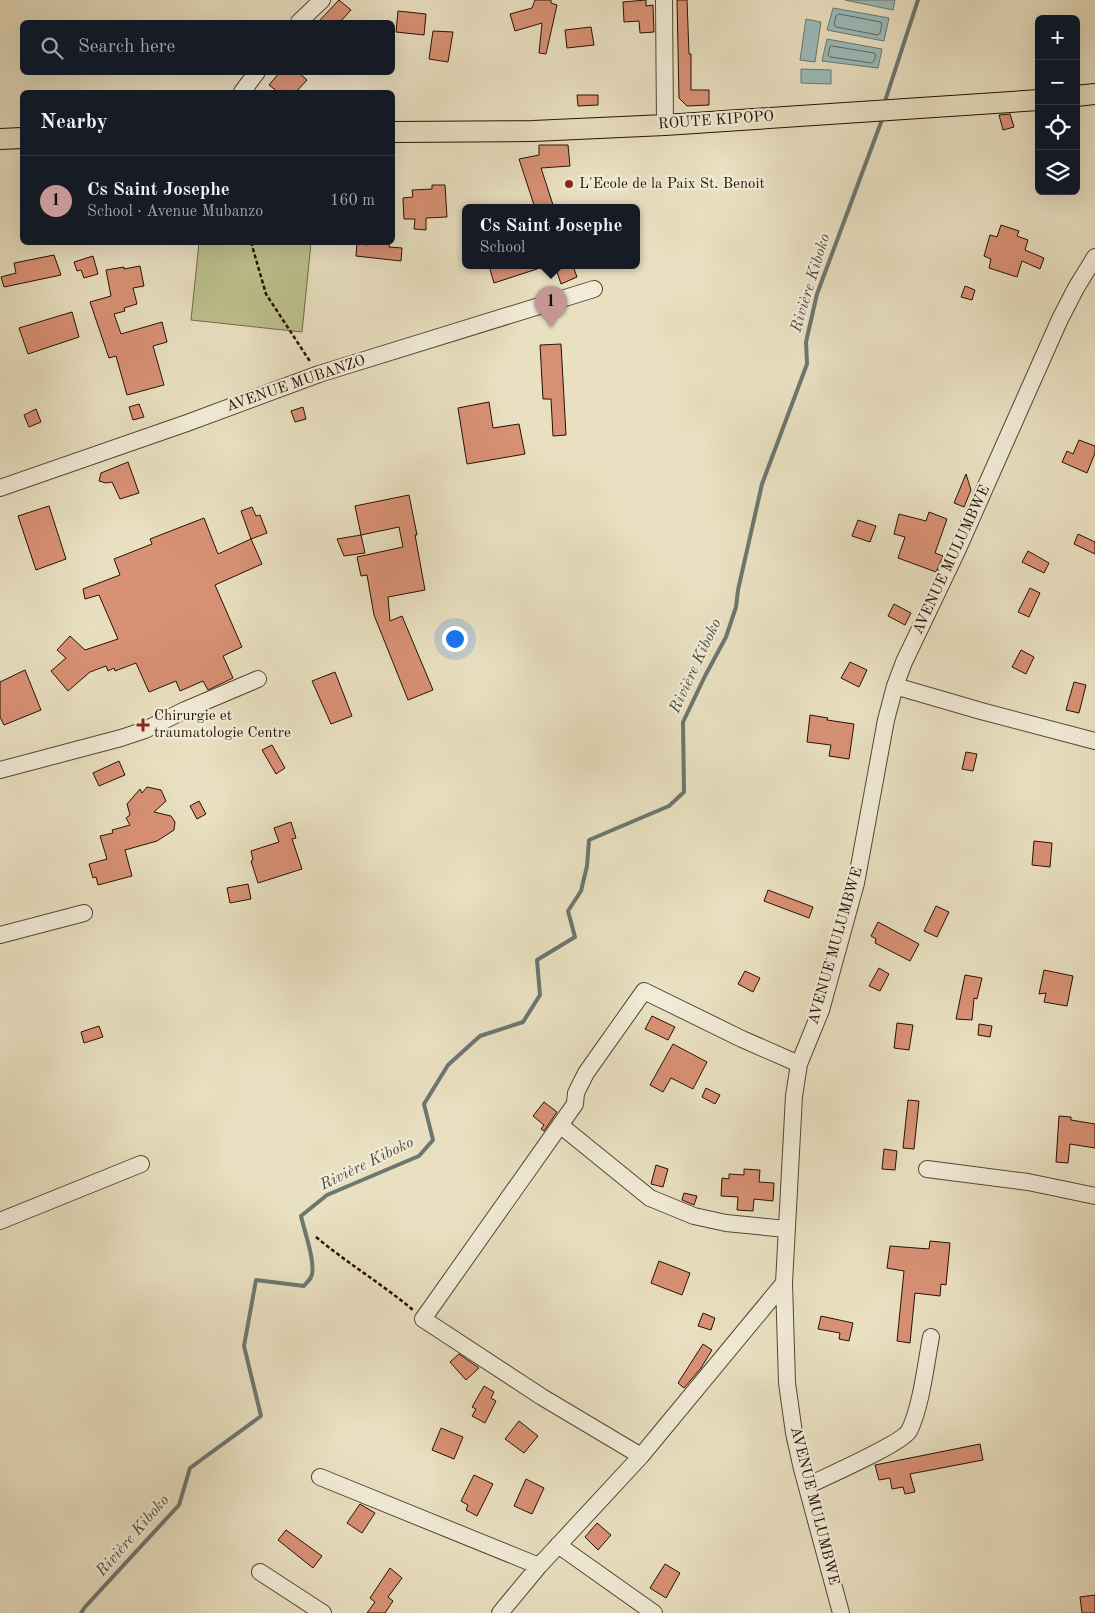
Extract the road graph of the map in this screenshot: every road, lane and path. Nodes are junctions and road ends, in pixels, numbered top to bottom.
1 (322, 0) edge
2 (664, 0) edge
3 (301, 20) edge
4 (255, 75) edge
5 (244, 90) edge
6 (1095, 94) edge
7 (1080, 96) edge
8 (1035, 100) edge
9 (665, 125) junction
10 (395, 132) edge
11 (20, 138) edge
12 (0, 139) edge
13 (253, 245) edge
14 (1095, 257) edge
15 (594, 289) dead end
16 (319, 374) junction
17 (0, 488) edge
18 (258, 679) dead end
19 (895, 686) junction
20 (1095, 741) edge
21 (0, 770) edge
22 (84, 913) dead end
23 (0, 935) edge
24 (799, 1064) junction
25 (560, 1124) junction
26 (141, 1164) dead end
27 (927, 1169) dead end
28 (1095, 1196) edge
29 (0, 1221) edge
30 (786, 1229) junction
31 (316, 1237) dead end
32 (784, 1283) junction
33 (423, 1319) junction
34 (931, 1337) dead end
35 (641, 1456) junction
36 (320, 1477) dead end
37 (807, 1486) junction
38 (558, 1545) junction
39 (539, 1566) junction
40 (260, 1572) dead end
41 (323, 1613) edge
42 (500, 1613) edge
43 (654, 1613) edge
44 (841, 1613) edge

1 - 3 street
2 - 9 street
4 - 5 street
6 - 7 main road
8 - 9 main road, ROUTE KIPOPO
9 - 10 main road, ROUTE KIPOPO
11 - 12 main road
13 - 16 path
14 - 19 street, AVENUE MULUMBWE
15 - 16 street, AVENUE MUBANZO
16 - 17 street, AVENUE MUBANZO
18 - 21 street
19 - 20 street
19 - 24 street, AVENUE MULUMBWE
22 - 23 street
24 - 25 street
24 - 30 street, AVENUE MULUMBWE
25 - 30 street
25 - 33 street
26 - 29 street
27 - 28 street
30 - 32 street, AVENUE MULUMBWE
31 - 33 path
32 - 35 street
32 - 37 street, AVENUE MULUMBWE
33 - 35 street
34 - 37 street
35 - 38 street
36 - 39 street
37 - 44 street, AVENUE MULUMBWE
38 - 39 street
38 - 43 street
39 - 42 street
40 - 41 street

